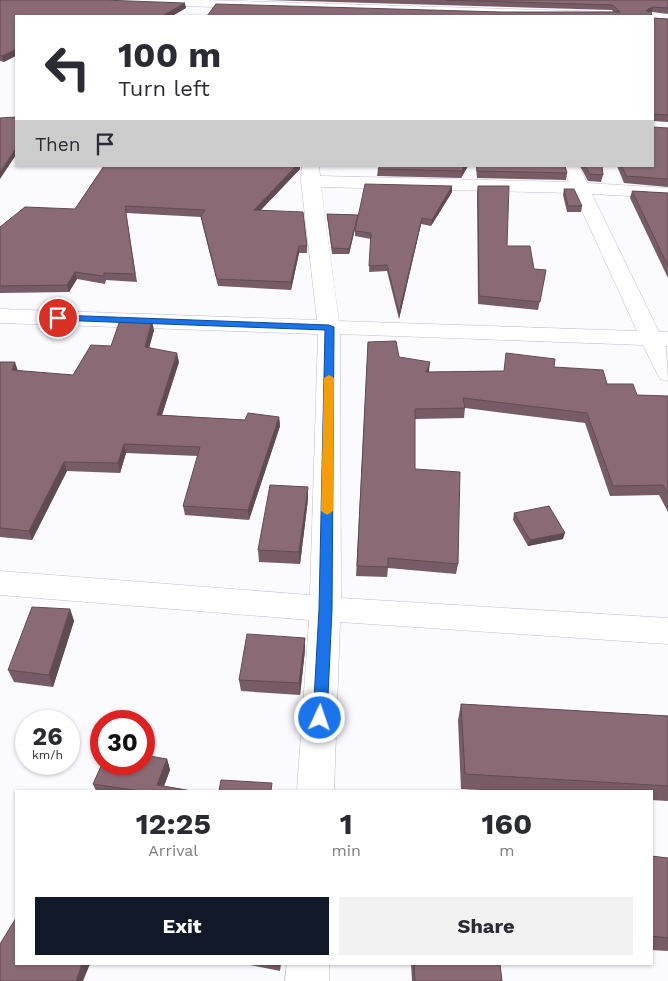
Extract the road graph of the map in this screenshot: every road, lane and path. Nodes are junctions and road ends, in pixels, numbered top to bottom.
1 (86, 0) edge
2 (207, 2) edge
3 (295, 3) edge
4 (502, 9) edge
5 (310, 11) edge
6 (595, 15) edge
7 (570, 167) edge
8 (310, 174) edge
9 (580, 188) junction
10 (668, 193) edge
11 (0, 316) edge
12 (329, 327) junction
13 (660, 339) edge
14 (668, 374) edge
15 (0, 583) edge
16 (325, 609) junction
17 (668, 631) edge
18 (316, 790) edge
19 (308, 965) edge
20 (307, 981) edge

1 - 2 street
2 - 3 street
3 - 5 street
4 - 5 street
4 - 6 street
7 - 9 street
8 - 9 street
8 - 12 street
9 - 10 street
9 - 13 street
11 - 12 street
12 - 13 street
12 - 16 street
13 - 14 street
15 - 16 street
16 - 17 street
16 - 18 street
19 - 20 street

